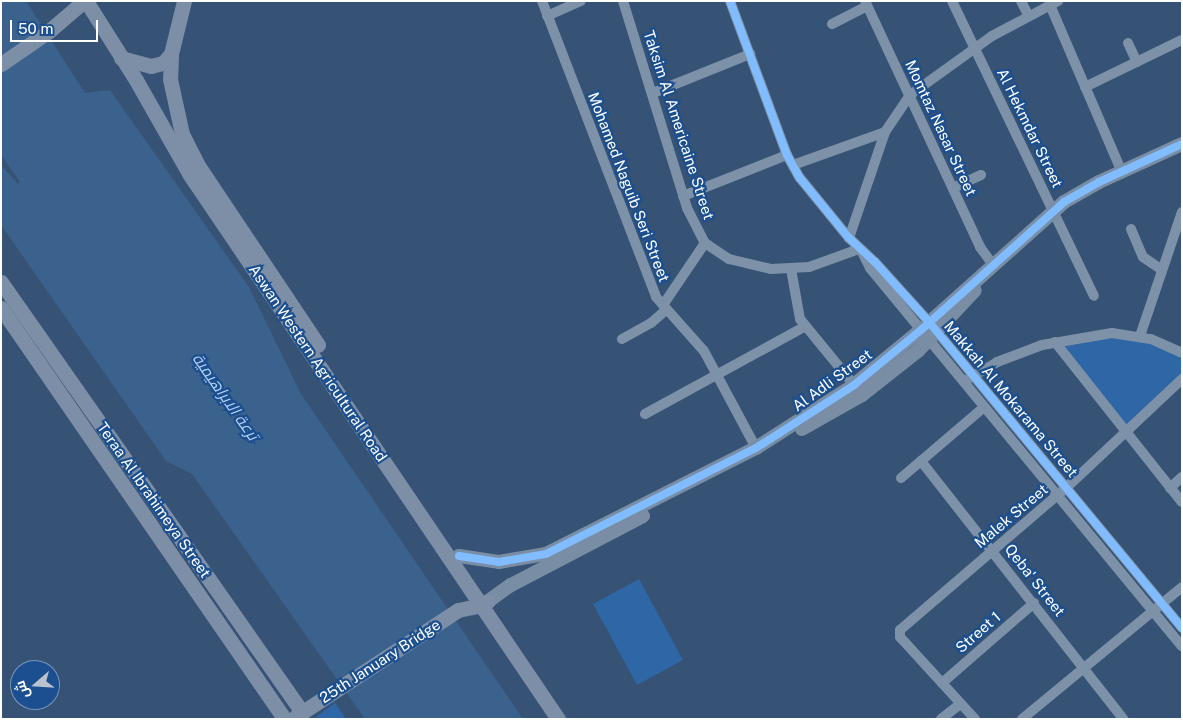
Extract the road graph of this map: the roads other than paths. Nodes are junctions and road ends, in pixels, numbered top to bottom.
1 (85, 1) edge
2 (184, 1) edge
3 (542, 1) edge
4 (581, 1) edge
5 (623, 1) edge
6 (730, 1) edge
7 (952, 1) edge
8 (1021, 1) edge
9 (1054, 3) edge
10 (866, 4) edge
11 (1028, 15) junction
12 (547, 16) junction
13 (832, 24) dead end
14 (1182, 40) edge
15 (1128, 42) dead end
16 (974, 48) junction
17 (171, 54) junction
18 (750, 54) junction
19 (121, 58) junction
20 (1137, 62) junction
21 (1, 64) edge
22 (1086, 87) junction
23 (653, 94) junction
24 (910, 95) junction
25 (885, 132) junction
26 (1182, 144) edge
27 (788, 155) junction
28 (793, 165) junction
29 (1122, 172) junction
30 (981, 175) dead end
31 (953, 188) junction
32 (684, 196) junction
33 (1054, 210) junction
34 (1182, 213) edge
35 (1131, 229) dead end
36 (849, 238) junction
37 (705, 243) junction
38 (861, 251) junction
39 (994, 266) junction
40 (791, 269) junction
41 (1162, 270) junction
42 (1, 282) edge
43 (1094, 296) dead end
44 (665, 307) junction
45 (1, 308) edge
46 (804, 327) junction
47 (929, 331) junction
48 (1140, 336) junction
49 (622, 339) dead end
50 (1055, 342) junction
51 (1182, 353) edge
52 (717, 374) junction
53 (968, 378) junction
54 (1182, 379) edge
55 (854, 385) junction
56 (80, 394) junction
57 (67, 404) junction
58 (984, 407) junction
59 (644, 414) dead end
60 (1128, 434) junction
61 (756, 448) junction
62 (921, 461) junction
63 (1182, 477) edge
64 (902, 478) dead end
65 (1067, 488) junction
66 (1170, 488) junction
67 (1058, 495) junction
68 (1182, 502) edge
69 (992, 551) junction
70 (459, 556) junction
71 (469, 586) junction
72 (1182, 588) edge
73 (486, 603) junction
74 (1034, 603) junction
75 (1162, 603) junction
76 (458, 610) junction
77 (1153, 610) junction
78 (1182, 628) edge
79 (1182, 646) edge
80 (1084, 666) junction
81 (942, 684) junction
82 (542, 687) junction
83 (960, 704) junction
84 (300, 716) edge
85 (285, 719) edge
86 (558, 719) edge
87 (567, 719) edge
88 (941, 719) edge
89 (975, 719) edge
90 (1022, 719) edge
91 (1124, 719) edge

1 - 19 main road, Aswan Western Agricultural Road
1 - 21 main road
2 - 17 main road, Aswan Western Agricultural Road
3 - 12 street, Mohamed Naguib Seri Street
4 - 12 street
5 - 23 street, Taksim Al Americaine Street
6 - 18 street, Makkah Al Mokarama Street
7 - 16 street, Al Hekmdar Street
8 - 11 street
9 - 11 street
9 - 22 street
10 - 13 street
10 - 24 street, Momtaz Nasar Street
11 - 16 street
12 - 44 street, Mohamed Naguib Seri Street
14 - 20 street
15 - 20 street
16 - 24 street
16 - 33 street, Al Hekmdar Street
17 - 19 main road
17 - 70 main road, Aswan Western Agricultural Road
18 - 23 street
18 - 27 street, Makkah Al Mokarama Street
19 - 71 main road, Aswan Western Agricultural Road
20 - 22 street
22 - 29 street
23 - 32 street, Taksim Al Americaine Street
24 - 25 street
24 - 31 street, Momtaz Nasar Street
25 - 28 street
25 - 36 street
26 - 29 street, Al Adli Street
27 - 28 street, Makkah Al Mokarama Street
27 - 32 street
28 - 36 street, Makkah Al Mokarama Street
29 - 33 street, Al Adli Street
30 - 31 street
31 - 39 street, Momtaz Nasar Street
32 - 37 street, Taksim Al Americaine Street
33 - 39 street, Al Adli Street
33 - 43 street, Al Hekmdar Street
34 - 41 street
35 - 41 street
36 - 38 street, Makkah Al Mokarama Street
37 - 40 street, Taksim Al Americaine Street
37 - 44 street
38 - 40 street, Taksim Al Americaine Street
38 - 47 street, Makkah Al Mokarama Street
39 - 47 street, Al Adli Street
40 - 46 street
41 - 48 street
42 - 56 main road, Teraa Al Ibrahimeya Street
44 - 49 street
44 - 52 street, Mohamed Naguib Seri Street
45 - 57 main road, Teraa Al Ibrahimeya Street
46 - 52 street
46 - 55 street
47 - 53 street, Makkah Al Mokarama Street
47 - 55 street, Al Adli Street
47 - 73 street, Al Adli Street
48 - 50 street
48 - 51 street
50 - 53 street
50 - 60 street
52 - 59 street
52 - 61 street, Mohamed Naguib Seri Street
53 - 58 street, Makkah Al Mokarama Street
53 - 65 street, Makkah Al Mokarama Street
54 - 60 street, Malek Street
55 - 61 street, Al Adli Street
56 - 57 main road
56 - 84 main road, Teraa Al Ibrahimeya Street
57 - 85 main road, Teraa Al Ibrahimeya Street
58 - 62 street
58 - 67 street, Makkah Al Mokarama Street
60 - 65 street, Malek Street
60 - 66 street
61 - 70 street, Al Adli Street
62 - 64 street
62 - 69 street, Qeba' Street
63 - 66 street
65 - 67 street, Malek Street
65 - 75 street, Makkah Al Mokarama Street
66 - 68 street
67 - 69 street, Malek Street
67 - 77 street, Makkah Al Mokarama Street
69 - 74 street, Qeba' Street
69 - 81 street, Malek Street
70 - 73 main road, Aswan Western Agricultural Road
71 - 73 main road, Aswan Western Agricultural Road
71 - 76 main road
72 - 75 street
73 - 76 main road, 25th January Bridge
73 - 82 main road, Aswan Western Agricultural Road
74 - 80 street, Qeba' Street
74 - 81 street, Street 1
75 - 77 street
75 - 78 street, Makkah Al Mokarama Street
76 - 84 main road, 25th January Bridge
77 - 79 street, Makkah Al Mokarama Street
77 - 80 street
80 - 90 street
80 - 91 street, Qeba' Street
81 - 83 street
82 - 86 main road, Aswan Western Agricultural Road
82 - 87 main road, Aswan Western Agricultural Road
83 - 88 street
83 - 89 street

